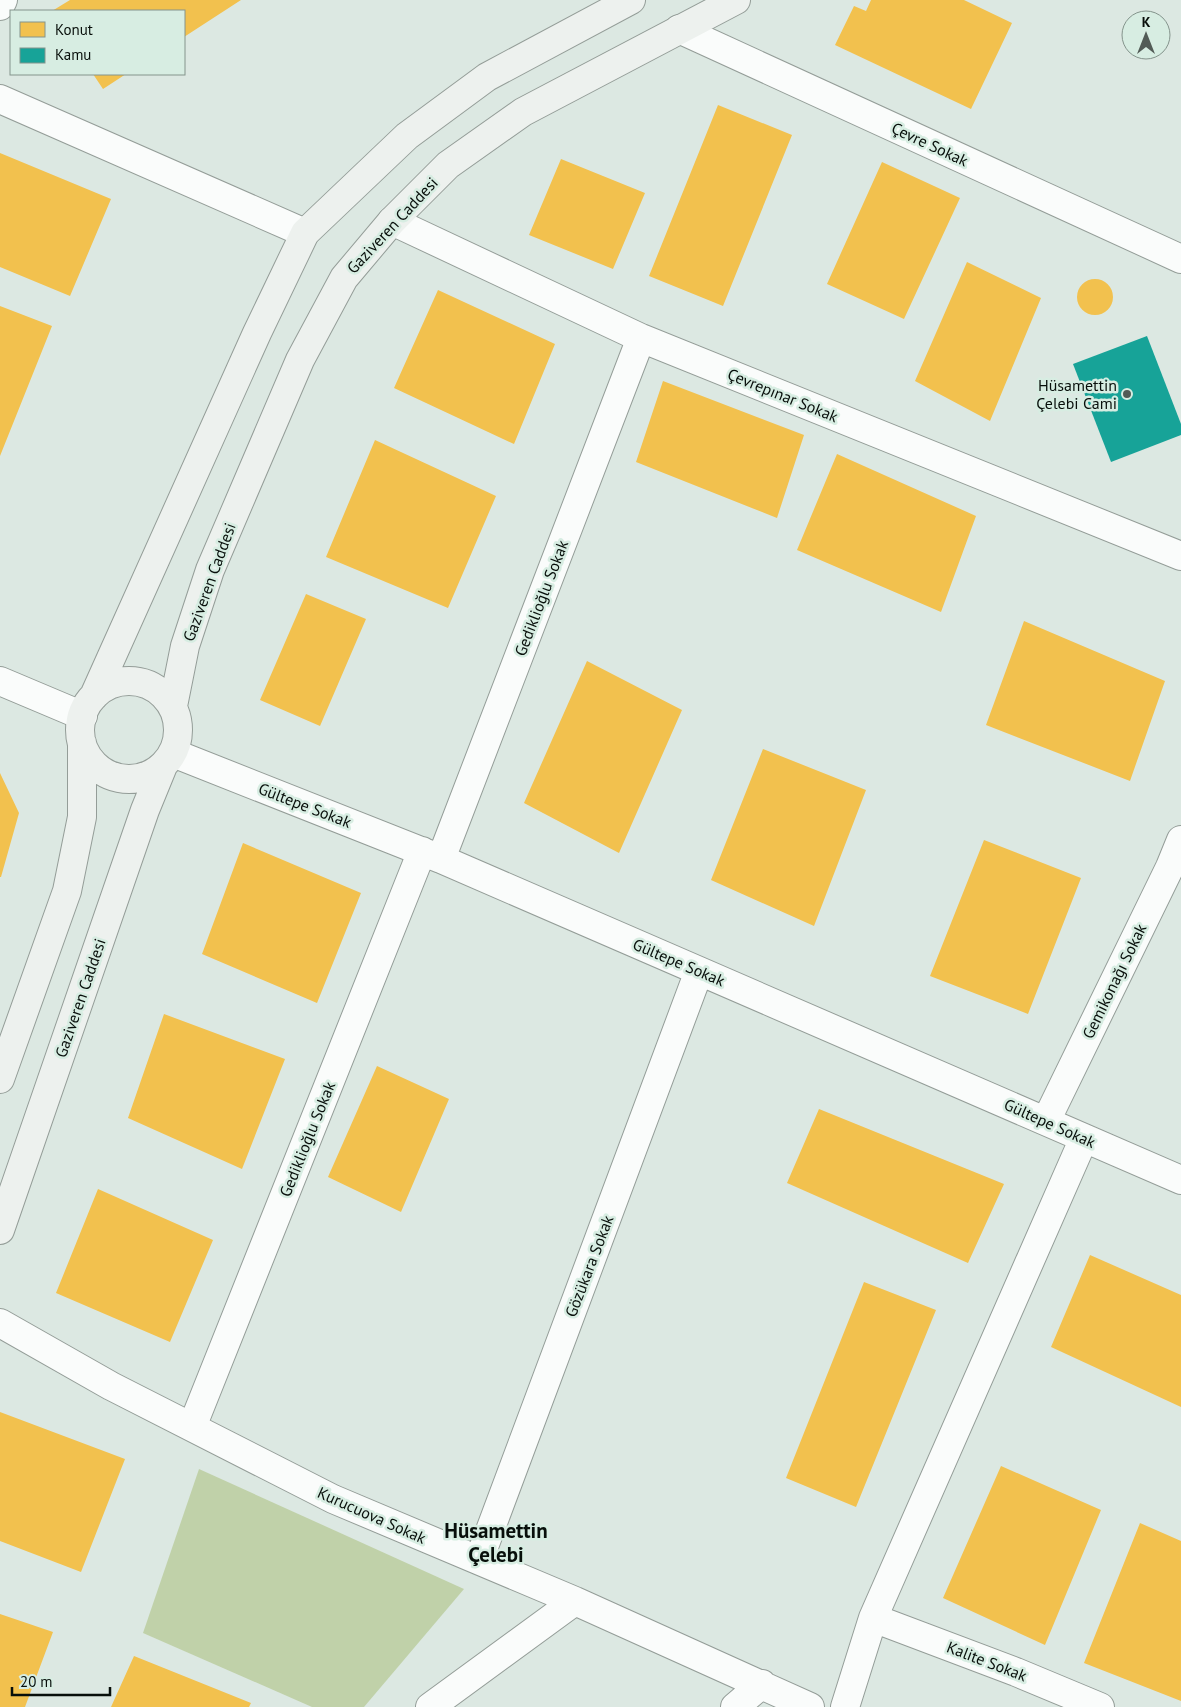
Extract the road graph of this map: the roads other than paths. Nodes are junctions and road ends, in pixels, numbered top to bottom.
1 (3, 0) edge
2 (736, 0) edge
3 (619, 3) edge
4 (0, 6) edge
5 (678, 29) junction
6 (0, 99) edge
7 (392, 221) junction
8 (305, 233) junction
9 (1181, 258) edge
10 (641, 338) junction
11 (1181, 556) edge
12 (0, 681) edge
13 (173, 706) junction
14 (86, 718) junction
15 (168, 760) junction
16 (1181, 840) edge
17 (432, 855) junction
18 (700, 971) junction
19 (0, 1079) edge
20 (1046, 1121) junction
21 (1084, 1138) junction
22 (1181, 1180) edge
23 (0, 1230) edge
24 (0, 1323) edge
25 (192, 1428) junction
26 (479, 1560) junction
27 (575, 1601) junction
28 (873, 1618) junction
29 (762, 1684) junction
30 (430, 1707) edge
31 (735, 1707) edge
32 (810, 1707) edge
33 (845, 1707) edge
34 (1100, 1707) edge

1 - 4 street
2 - 5 main road, Gaziveren Caddesi
3 - 8 main road
5 - 7 main road, Gaziveren Caddesi
5 - 9 street, Çevre Sokak
6 - 8 street
7 - 10 street, Çevrepınar Sokak
7 - 13 main road, Gaziveren Caddesi
8 - 14 main road
10 - 11 street, Çevrepınar Sokak
10 - 17 street, Gediklioğlu Sokak
12 - 14 street
13 - 14 main road
13 - 15 main road
14 - 15 main road
14 - 19 main road
15 - 17 street, Gültepe Sokak
15 - 23 main road, Gaziveren Caddesi
16 - 20 street, Gemikonağı Sokak
17 - 18 street, Gültepe Sokak
17 - 25 street, Gediklioğlu Sokak
18 - 20 street, Gültepe Sokak
18 - 26 street, Gözükara Sokak
20 - 21 street, Gültepe Sokak
21 - 22 street, Gültepe Sokak
21 - 28 street
24 - 25 street, Kurucuova Sokak
25 - 26 street, Kurucuova Sokak
26 - 27 street, Kurucuova Sokak
27 - 29 street, Kurucuova Sokak
27 - 30 street
28 - 33 street
28 - 34 street, Kalite Sokak
29 - 31 street
29 - 32 street, Kurucuova Sokak

